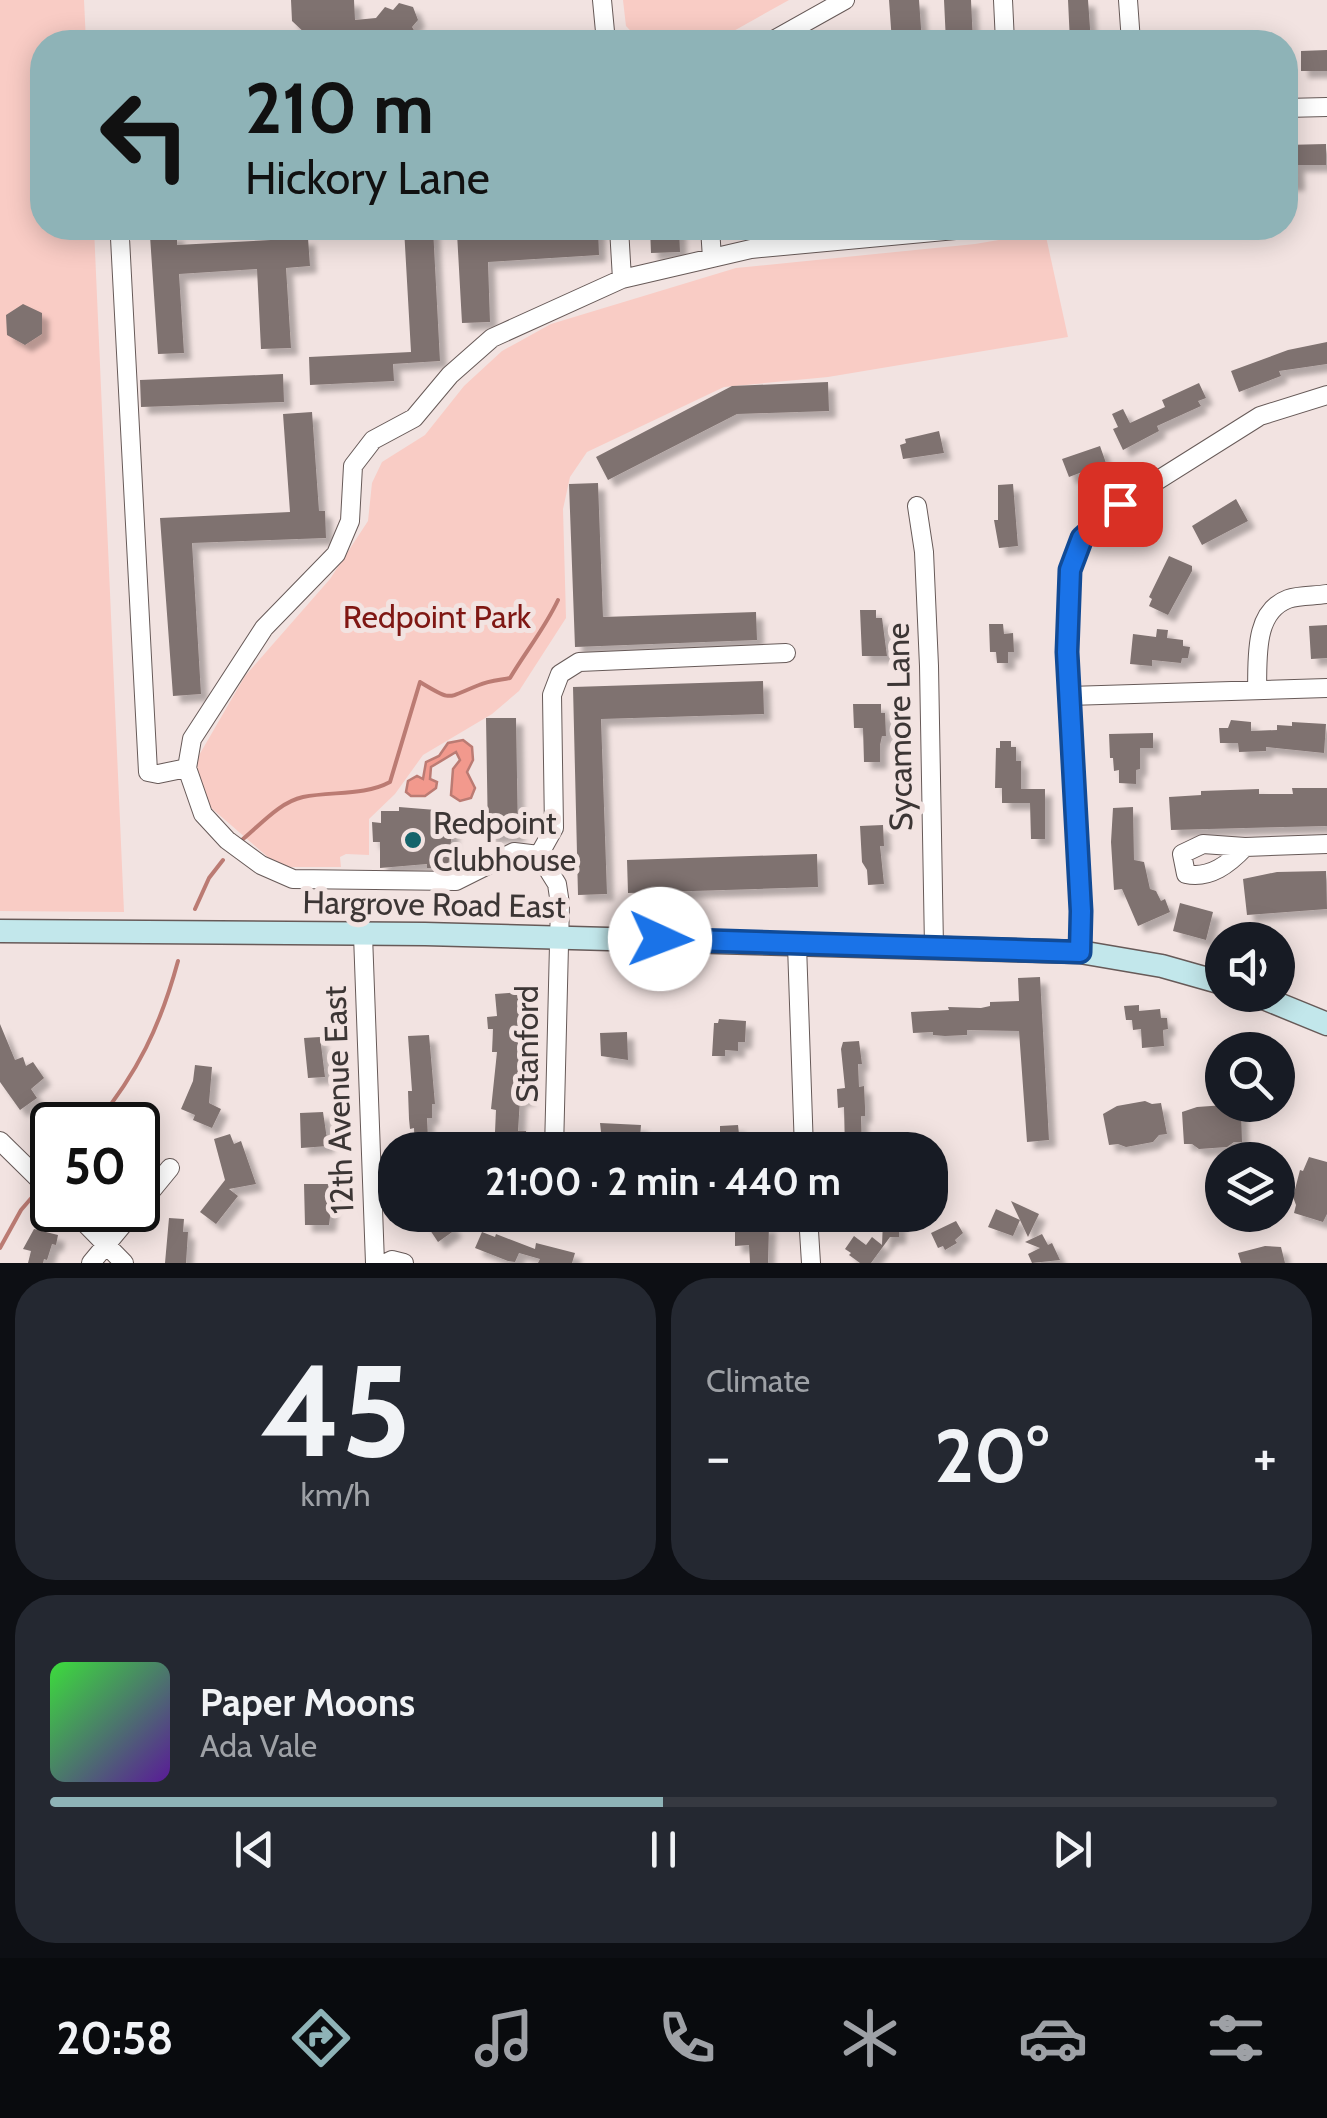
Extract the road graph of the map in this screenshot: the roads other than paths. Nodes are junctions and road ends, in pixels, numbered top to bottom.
1 (602, 0) edge
2 (845, 0) edge
3 (1003, 0) edge
4 (1128, 0) edge
5 (605, 30) edge
6 (791, 30) edge
7 (1004, 30) edge
8 (1130, 30) edge
9 (1327, 107) edge
10 (1298, 108) edge
11 (120, 240) edge
12 (620, 240) edge
13 (711, 240) edge
14 (841, 240) edge
15 (712, 258) junction
16 (622, 278) junction
17 (1327, 396) edge
18 (917, 506) dead end
19 (1327, 594) edge
20 (786, 653) dead end
21 (1327, 688) edge
22 (1257, 690) junction
23 (1068, 696) junction
24 (187, 768) junction
25 (1327, 844) edge
26 (1245, 847) dead end
27 (538, 855) junction
28 (0, 931) edge
29 (363, 934) junction
30 (557, 938) junction
31 (797, 945) junction
32 (934, 947) junction
33 (1080, 952) junction
34 (1205, 979) edge
35 (1295, 1011) edge
36 (1327, 1024) edge
37 (555, 1132) edge
38 (803, 1132) edge
39 (0, 1140) edge
40 (170, 1168) dead end
41 (30, 1170) edge
42 (160, 1180) edge
43 (95, 1232) edge
44 (118, 1232) edge
45 (809, 1232) edge
46 (108, 1244) junction
47 (91, 1263) edge
48 (124, 1263) edge
49 (375, 1263) edge
50 (386, 1263) edge
51 (404, 1263) edge
52 (811, 1263) edge

1 - 5 street
2 - 6 street
3 - 7 street
4 - 8 street
9 - 10 street
11 - 24 street
12 - 16 street
13 - 15 street
14 - 15 street
15 - 16 street
16 - 24 street
17 - 23 street
18 - 32 street, Sycamore Lane
19 - 22 street
20 - 27 street
21 - 22 street
22 - 23 street
23 - 33 street
24 - 27 street
25 - 26 street
27 - 30 street, Stanford
28 - 29 main road, Hargrove Road East
29 - 30 main road, Hargrove Road East
29 - 49 street, 12th Avenue East
30 - 31 main road, Hargrove Road East
30 - 37 street, Stanford
31 - 32 main road, Hargrove Road East
31 - 38 street
32 - 33 main road, Hargrove Road East
33 - 34 main road, Hargrove Road East
35 - 36 main road
39 - 41 street
40 - 42 street
43 - 46 street
44 - 46 street
45 - 52 street
46 - 47 street
46 - 48 street
50 - 51 street

